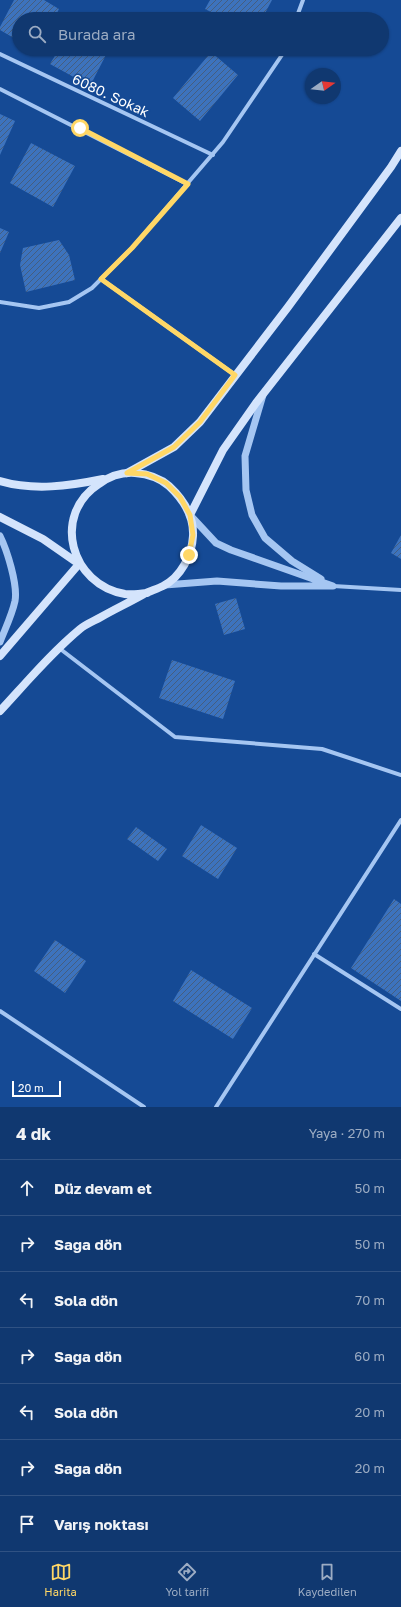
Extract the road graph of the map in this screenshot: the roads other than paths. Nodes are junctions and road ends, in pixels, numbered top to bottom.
1 (303, 0) edge
2 (299, 12) edge
3 (0, 54) edge
4 (281, 56) edge
5 (0, 89) edge
6 (401, 152) edge
7 (212, 155) junction
8 (188, 184) junction
9 (401, 218) edge
10 (101, 279) junction
11 (0, 302) edge
12 (235, 375) junction
13 (264, 391) junction
14 (127, 473) junction
15 (107, 478) junction
16 (0, 481) edge
17 (190, 515) junction
18 (0, 517) edge
19 (0, 536) edge
20 (79, 564) junction
21 (165, 585) junction
22 (333, 586) junction
23 (401, 590) edge
24 (147, 593) junction
25 (0, 642) edge
26 (59, 648) junction
27 (0, 656) edge
28 (0, 711) edge
29 (401, 775) edge
30 (401, 820) edge
31 (314, 954) junction
32 (401, 1009) edge
33 (0, 1011) edge
34 (144, 1107) edge
35 (216, 1107) edge

1 - 2 street
3 - 7 street, 6080. Sokak
4 - 7 street
5 - 8 street
6 - 12 main road
7 - 8 street
8 - 10 street
9 - 13 main road
10 - 11 street
10 - 12 street
12 - 14 main road
13 - 17 main road
13 - 22 street
14 - 15 main road
14 - 17 main road
15 - 16 main road
15 - 20 main road
17 - 21 main road
17 - 22 street
18 - 20 main road
19 - 25 street
20 - 24 main road
20 - 27 main road
21 - 22 street
21 - 24 main road
22 - 23 street
24 - 26 main road
26 - 28 main road
26 - 29 street
30 - 31 street
31 - 32 street
31 - 35 street
33 - 34 street

